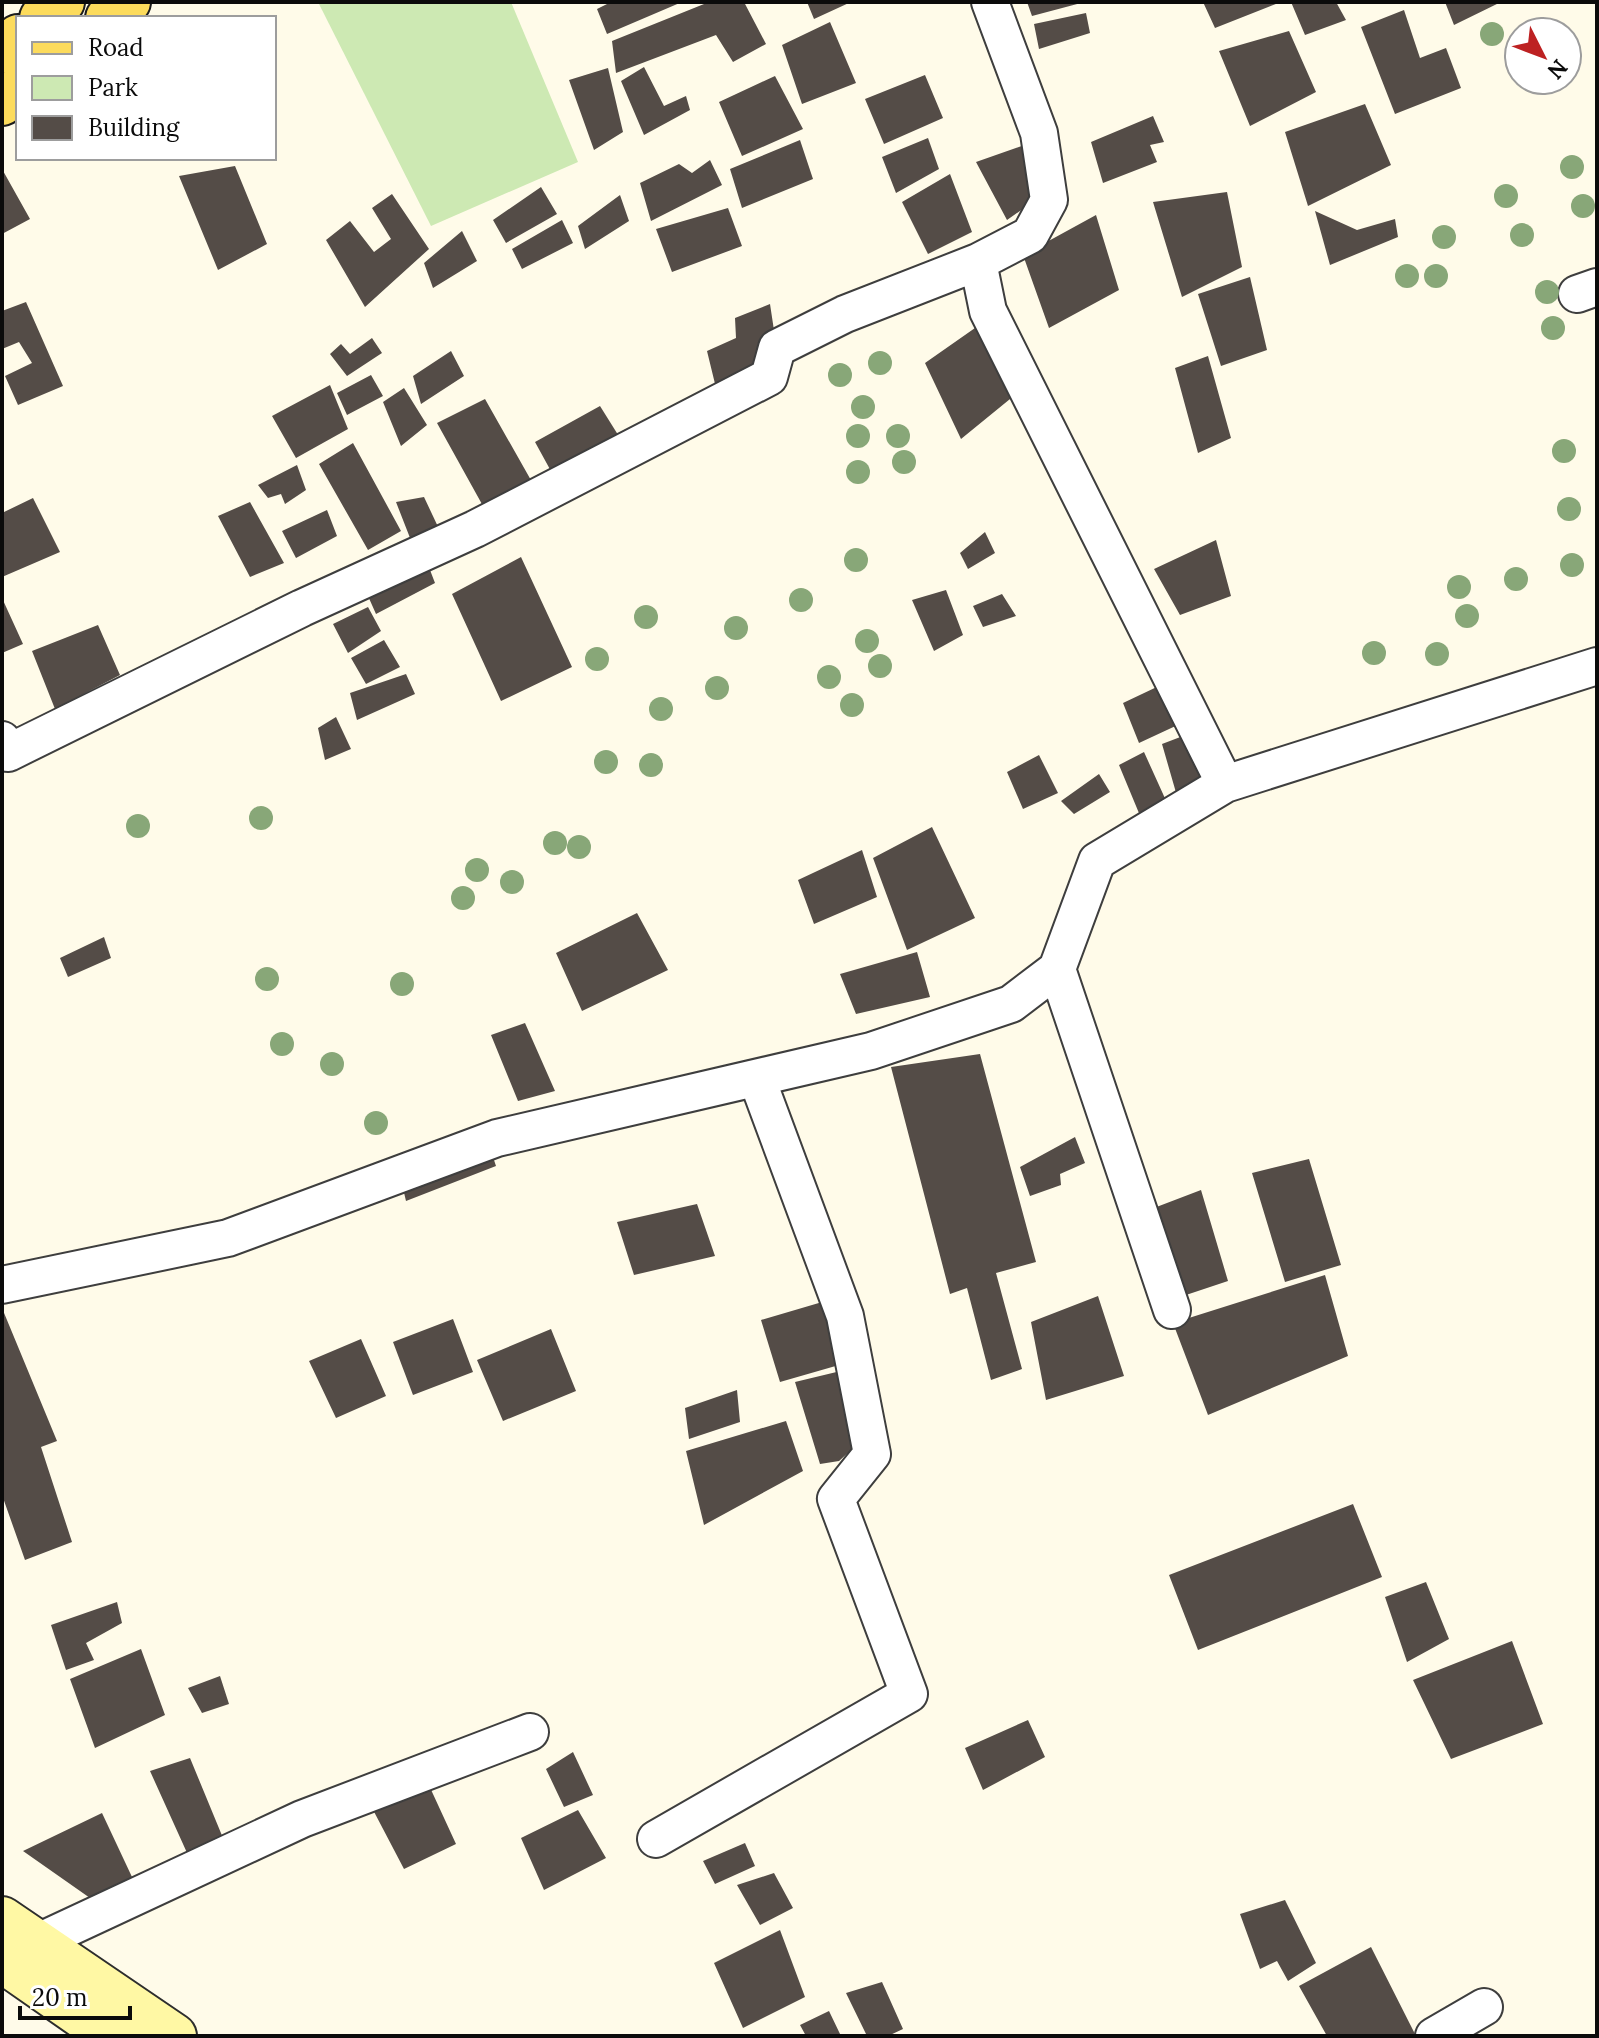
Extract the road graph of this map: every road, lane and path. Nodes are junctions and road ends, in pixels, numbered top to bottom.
1 (62, 2) edge
2 (128, 2) edge
3 (990, 2) edge
4 (44, 16) edge
5 (110, 16) edge
6 (978, 262) junction
7 (1597, 666) edge
8 (2, 740) edge
9 (1225, 784) junction
10 (1057, 969) junction
11 (757, 1079) junction
12 (2, 1285) edge
13 (1172, 1310) dead end
14 (530, 1732) dead end
15 (656, 1839) dead end
16 (13, 1941) edge
17 (1484, 2007) dead end
18 (111, 2036) edge
19 (174, 2036) edge
20 (1434, 2036) edge

1 - 4 main road
2 - 5 main road
3 - 6 street
6 - 8 street
6 - 9 street
7 - 9 street
9 - 10 street
10 - 11 street
10 - 13 street
11 - 12 street
11 - 15 street
14 - 16 street
16 - 18 main road
16 - 19 main road
17 - 20 street

